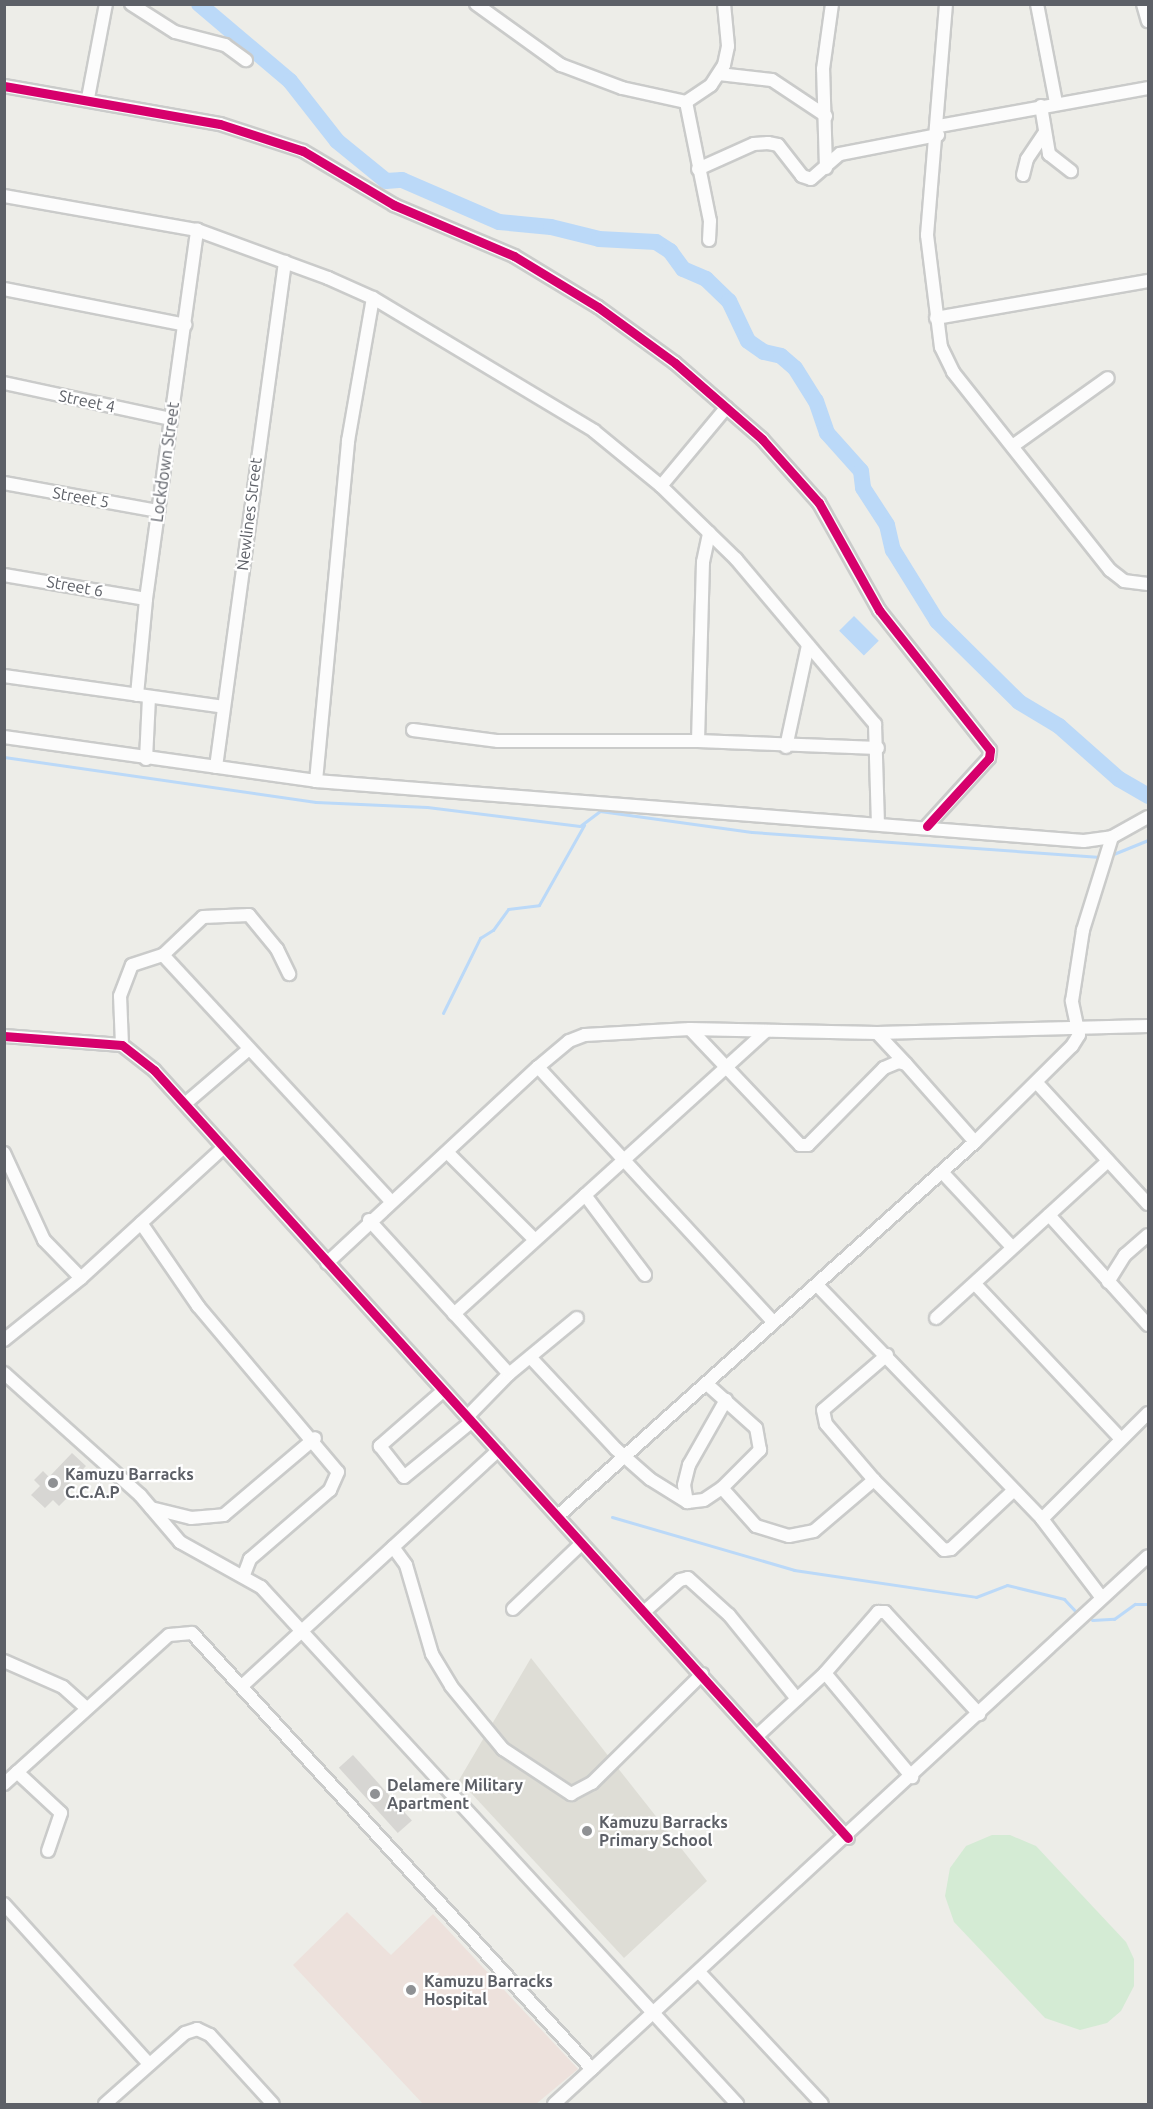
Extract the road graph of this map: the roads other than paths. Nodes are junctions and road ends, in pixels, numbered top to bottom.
1 (106, 4) edge
2 (131, 4) edge
3 (476, 4) edge
4 (724, 4) edge
5 (832, 4) edge
6 (946, 4) edge
7 (1037, 4) edge
8 (1143, 4) edge
9 (1149, 21) edge
10 (246, 60) dead end
11 (719, 74) junction
12 (4, 86) edge
13 (1149, 88) edge
14 (88, 98) junction
15 (686, 102) junction
16 (1056, 103) junction
17 (1041, 106) junction
18 (826, 116) junction
19 (938, 131) junction
20 (1045, 132) junction
21 (826, 168) junction
22 (698, 169) junction
23 (1071, 171) dead end
24 (1023, 175) dead end
25 (4, 196) edge
26 (197, 230) junction
27 (709, 240) dead end
28 (285, 262) junction
29 (1149, 281) edge
30 (4, 289) edge
31 (373, 298) junction
32 (936, 318) junction
33 (185, 325) junction
34 (1108, 378) dead end
35 (4, 383) edge
36 (726, 408) junction
37 (170, 419) junction
38 (1014, 445) junction
39 (4, 483) edge
40 (661, 486) junction
41 (158, 511) junction
42 (709, 533) junction
43 (4, 575) edge
44 (1149, 584) edge
45 (146, 599) junction
46 (807, 645) junction
47 (4, 675) edge
48 (143, 696) junction
49 (224, 707) junction
50 (413, 730) dead end
51 (4, 737) edge
52 (698, 741) junction
53 (786, 747) junction
54 (878, 748) junction
55 (146, 759) junction
56 (216, 767) junction
57 (315, 781) junction
58 (1149, 818) edge
59 (878, 823) junction
60 (927, 826) junction
61 (1112, 837) junction
62 (163, 955) junction
63 (289, 974) dead end
64 (1149, 1026) edge
65 (1077, 1027) junction
66 (690, 1029) junction
67 (766, 1031) junction
68 (877, 1033) junction
69 (4, 1036) edge
70 (122, 1045) junction
71 (249, 1049) junction
72 (906, 1064) junction
73 (538, 1067) junction
74 (724, 1068) junction
75 (1037, 1083) junction
76 (186, 1103) junction
77 (975, 1142) junction
78 (224, 1148) junction
79 (4, 1153) edge
80 (447, 1153) junction
81 (625, 1157) junction
82 (1108, 1161) junction
83 (942, 1172) junction
84 (585, 1195) junction
85 (390, 1200) junction
86 (1149, 1204) edge
87 (1049, 1215) junction
88 (369, 1220) junction
89 (141, 1223) junction
90 (1149, 1235) edge
91 (534, 1239) junction
92 (1011, 1246) junction
93 (327, 1263) junction
94 (645, 1275) dead end
95 (81, 1278) junction
96 (1108, 1282) junction
97 (975, 1284) junction
98 (817, 1285) junction
99 (454, 1314) junction
100 (577, 1318) dead end
101 (936, 1318) dead end
102 (773, 1322) junction
103 (1149, 1325) edge
104 (4, 1340) edge
105 (887, 1355) junction
106 (531, 1358) junction
107 (4, 1373) edge
108 (509, 1374) junction
109 (707, 1384) junction
110 (443, 1391) junction
111 (726, 1400) junction
112 (1149, 1413) edge
113 (469, 1419) junction
114 (315, 1438) junction
115 (1120, 1438) junction
116 (498, 1451) junction
117 (624, 1456) junction
118 (874, 1480) junction
119 (722, 1488) junction
120 (1013, 1491) junction
121 (687, 1502) junction
122 (150, 1508) junction
123 (558, 1516) junction
124 (1042, 1520) junction
125 (582, 1543) junction
126 (393, 1547) junction
127 (1149, 1556) edge
128 (244, 1575) junction
129 (1102, 1598) junction
130 (513, 1609) dead end
131 (644, 1612) junction
132 (300, 1632) junction
133 (4, 1660) edge
134 (825, 1673) junction
135 (702, 1674) junction
136 (242, 1686) junction
137 (797, 1699) junction
138 (86, 1708) junction
139 (979, 1714) junction
140 (757, 1736) junction
141 (17, 1772) junction
142 (912, 1777) junction
143 (4, 1784) edge
144 (848, 1838) junction
145 (48, 1851) dead end
146 (7, 1911) edge
147 (699, 1972) junction
148 (653, 2012) junction
149 (149, 2064) junction
150 (592, 2069) junction
151 (105, 2104) edge
152 (273, 2104) edge
153 (554, 2104) edge
154 (737, 2104) edge
155 (822, 2104) edge

1 - 14 street
2 - 10 street
3 - 15 street
4 - 11 street
5 - 18 street
6 - 19 street
7 - 16 street
8 - 9 street
11 - 15 street
11 - 18 street
12 - 14 street
13 - 16 street
14 - 36 street
15 - 22 street
16 - 17 street
17 - 19 street
17 - 20 street
18 - 21 street
19 - 21 street
19 - 32 street
20 - 23 street
20 - 24 street
21 - 22 street
22 - 27 street
25 - 26 street
26 - 28 street
26 - 33 street, Lockdown Street
28 - 31 street
28 - 49 street, Newlines Street
29 - 32 street
30 - 33 street
31 - 40 street
31 - 57 street
32 - 38 street
33 - 37 street, Lockdown Street
34 - 38 street
35 - 37 street, Street 4
36 - 40 street
36 - 60 street
37 - 41 street, Lockdown Street
38 - 44 street
39 - 41 street, Street 5
40 - 42 street
41 - 45 street, Lockdown Street
42 - 46 street
42 - 52 street
43 - 45 street, Street 6
45 - 48 street, Lockdown Street
46 - 53 street
46 - 54 street
47 - 48 street
48 - 49 street
48 - 55 street, Lockdown Street
49 - 56 street, Newlines Street
50 - 52 street
51 - 55 street
52 - 53 street
53 - 54 street
54 - 59 street
55 - 56 street
56 - 57 street
57 - 59 street
58 - 61 street
59 - 60 street
60 - 61 street
61 - 65 street
62 - 63 street
62 - 70 street
62 - 71 street
64 - 65 street
65 - 68 street
65 - 75 street
66 - 67 street
66 - 73 street
66 - 74 street
67 - 68 street
67 - 74 street
68 - 72 street
69 - 70 street
70 - 76 street
71 - 76 street
71 - 85 street
72 - 74 street
72 - 77 street
73 - 80 street
73 - 81 street
74 - 81 street
75 - 77 street
75 - 82 street
76 - 78 street
77 - 83 street
78 - 89 street
78 - 93 street
79 - 95 street
80 - 85 street
80 - 91 street
81 - 84 street
81 - 102 street
82 - 86 street
82 - 87 street
83 - 92 street
83 - 98 street
84 - 91 street
84 - 94 street
85 - 88 street
87 - 92 street
87 - 96 street
88 - 93 street
88 - 99 street
89 - 95 street
89 - 114 street
90 - 96 street
91 - 99 street
92 - 97 street
93 - 110 street
95 - 104 street
96 - 103 street
97 - 101 street
97 - 115 street
98 - 102 street
98 - 105 street
99 - 108 street
100 - 106 street
102 - 109 street
105 - 118 street
105 - 120 street
106 - 108 street
106 - 117 street
107 - 122 street
108 - 113 street
109 - 111 street
109 - 117 street
110 - 113 street
110 - 113 street
111 - 119 street
111 - 121 street
112 - 115 street
113 - 116 street
114 - 122 street
114 - 128 street
115 - 124 street
116 - 123 street
116 - 126 street
117 - 121 street
117 - 123 street
118 - 119 street
118 - 120 street
119 - 121 street
120 - 124 street
122 - 128 street
123 - 125 street
124 - 129 street
125 - 130 street
125 - 131 street
126 - 132 street
126 - 135 street
127 - 129 street
128 - 132 street
129 - 139 street
131 - 135 street
131 - 137 street
132 - 136 street
132 - 148 street
133 - 138 street
134 - 137 street
134 - 139 street
134 - 142 street
135 - 140 street
136 - 138 street
136 - 150 street
137 - 140 street
138 - 141 street
139 - 142 street
140 - 144 street
141 - 143 street
141 - 145 street
142 - 144 street
144 - 147 street
146 - 149 street
147 - 148 street
147 - 155 street
148 - 150 street
148 - 154 street
149 - 151 street
149 - 152 street
150 - 153 street

